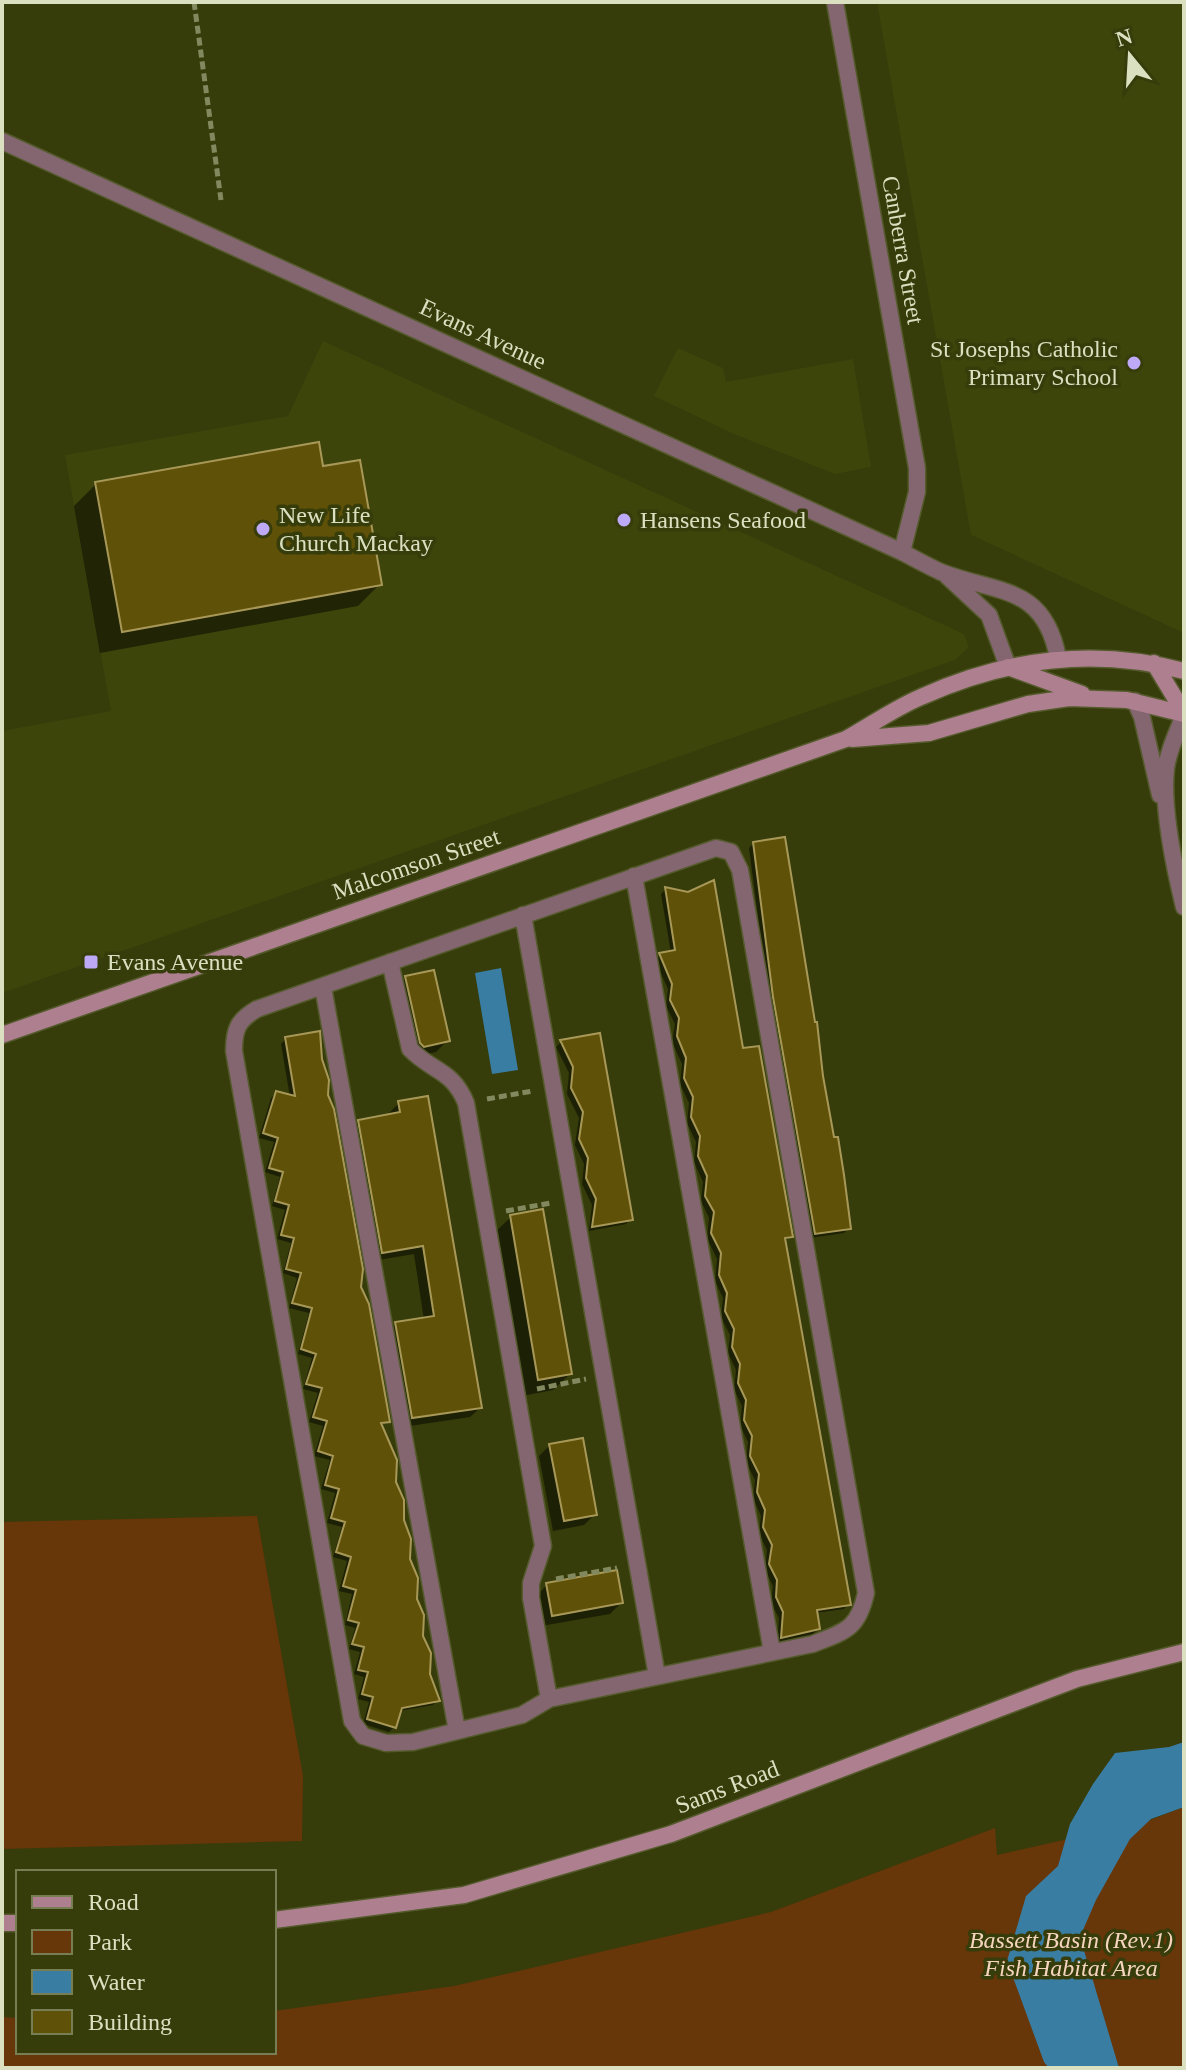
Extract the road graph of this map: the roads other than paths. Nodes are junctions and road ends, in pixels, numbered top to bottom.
1 (835, 2) edge
2 (2, 141) edge
3 (902, 552) junction
4 (943, 572) junction
5 (1058, 658) junction
6 (1154, 663) junction
7 (1008, 667) junction
8 (1184, 671) edge
9 (1039, 679) junction
10 (1092, 698) junction
11 (1135, 701) junction
12 (1015, 707) junction
13 (1184, 714) edge
14 (846, 739) junction
15 (1168, 815) junction
16 (634, 876) junction
17 (1184, 907) edge
18 (523, 915) junction
19 (390, 962) junction
20 (323, 987) junction
21 (2, 1035) edge
22 (772, 1652) junction
23 (1184, 1652) edge
24 (657, 1676) junction
25 (549, 1699) junction
26 (457, 1731) junction
27 (276, 1920) edge

1 - 3 street, Canberra Street
2 - 3 street, Evans Avenue
3 - 4 street, Evans Avenue
4 - 5 street, Evans Avenue
4 - 7 street, Evans Avenue
5 - 6 main road
5 - 7 main road
5 - 9 main road
6 - 8 main road
6 - 13 main road
7 - 9 main road
7 - 14 main road, Malcomson Street
9 - 10 main road
9 - 12 main road
10 - 11 main road
10 - 12 main road
11 - 13 main road
11 - 15 street
12 - 14 main road, Malcomson Street
13 - 15 street
14 - 21 main road, Malcomson Street
15 - 17 street
16 - 18 street
16 - 22 street
16 - 22 street
18 - 19 street
18 - 24 street
19 - 20 street
19 - 25 street
20 - 26 street
20 - 26 street
22 - 24 street
23 - 27 main road, Sams Road
24 - 25 street
25 - 26 street

